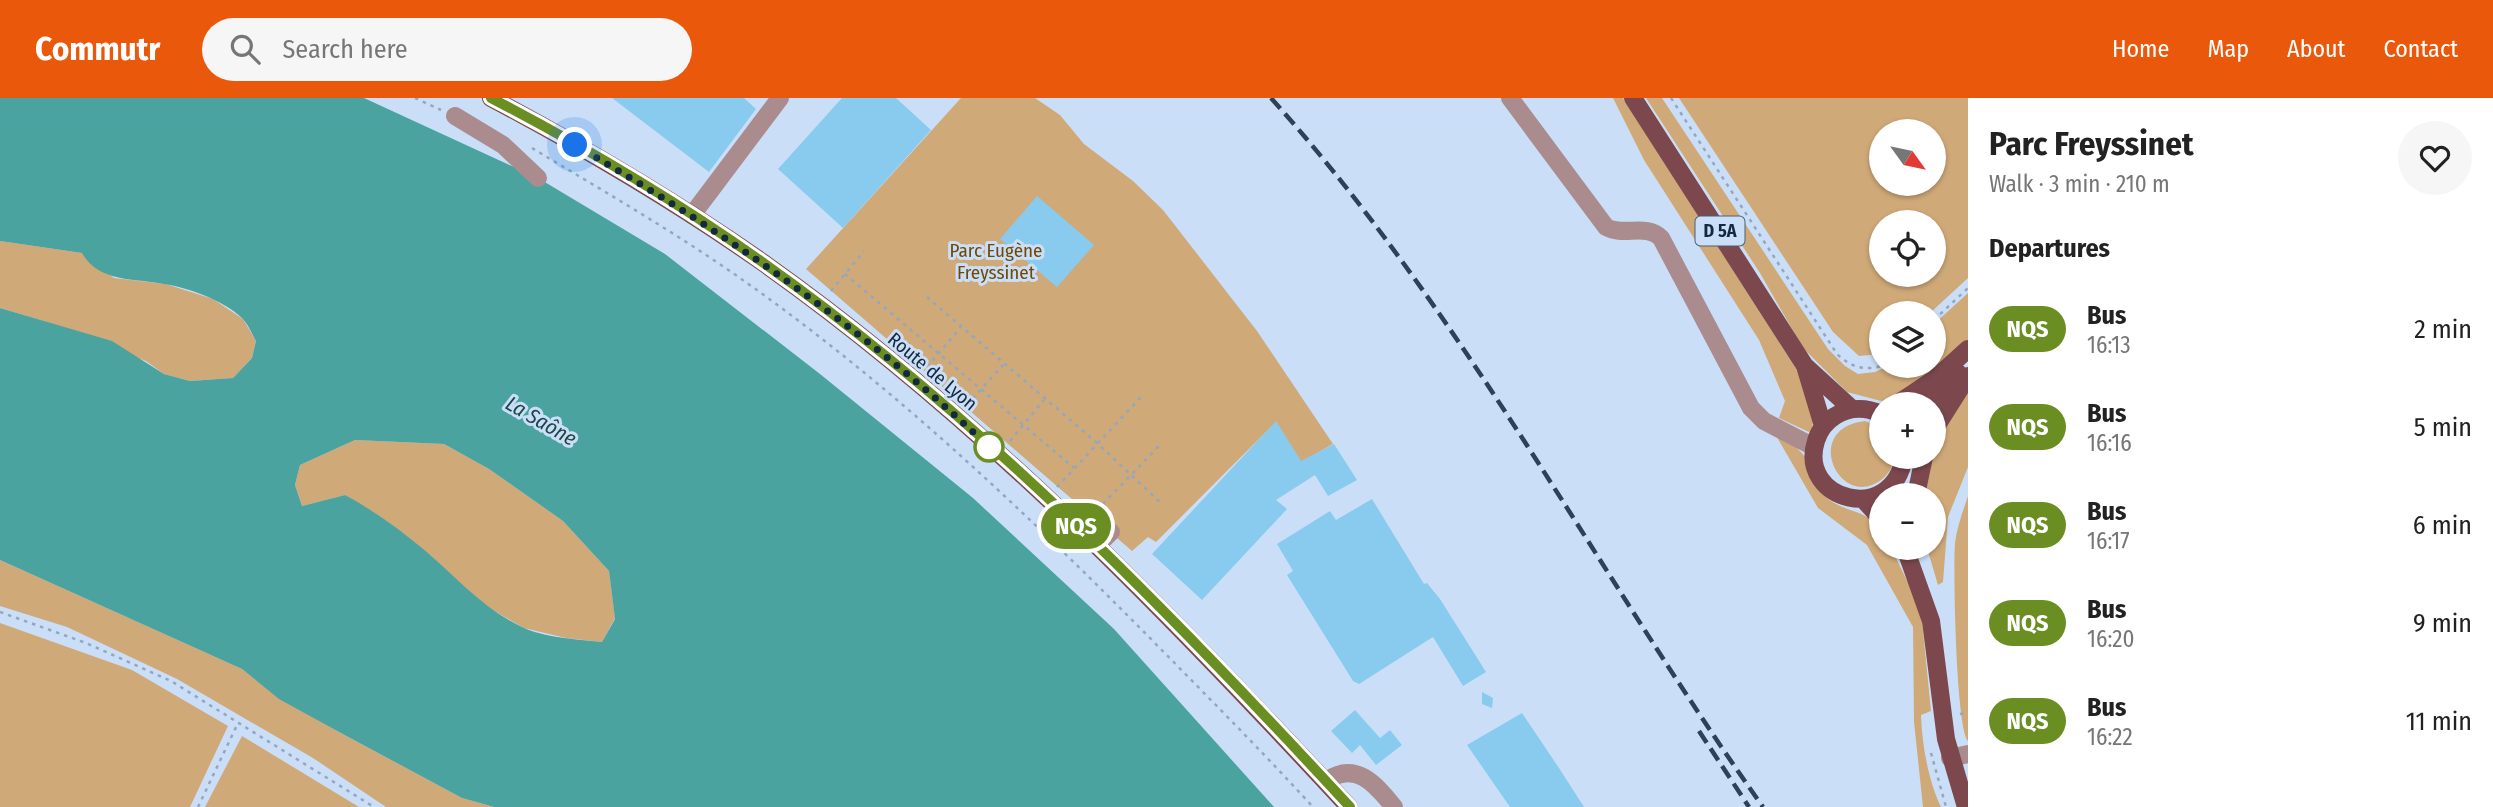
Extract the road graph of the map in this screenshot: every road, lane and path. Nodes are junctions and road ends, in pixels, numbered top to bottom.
1 (491, 98) edge
2 (780, 98) edge
3 (1510, 98) edge
4 (1633, 98) edge
5 (1671, 98) edge
6 (455, 116) dead end
7 (521, 142) dead end
8 (538, 178) dead end
9 (692, 215) junction
10 (864, 251) dead end
11 (845, 274) junction
12 (1968, 288) edge
13 (927, 297) dead end
14 (824, 299) dead end
15 (1946, 309) edge
16 (962, 326) junction
17 (1968, 349) edge
18 (938, 352) junction
19 (1003, 365) junction
20 (1968, 365) edge
21 (1805, 366) junction
22 (1869, 368) edge
23 (920, 375) dead end
24 (1968, 376) edge
25 (981, 389) junction
26 (1914, 392) edge
27 (1942, 392) edge
28 (1143, 395) dead end
29 (1045, 399) junction
30 (1852, 409) junction
31 (1946, 410) edge
32 (1869, 411) edge
33 (957, 418) junction
34 (1023, 425) junction
35 (1823, 426) junction
36 (940, 438) junction
37 (1097, 443) junction
38 (1159, 446) dead end
39 (1814, 447) junction
40 (1004, 449) dead end
41 (1074, 468) junction
42 (1131, 475) junction
43 (1053, 491) dead end
44 (1869, 497) edge
45 (1863, 499) junction
46 (1162, 503) dead end
47 (1869, 506) edge
48 (1086, 522) dead end
49 (1111, 532) dead end
50 (1097, 546) junction
51 (1910, 560) edge
52 (1915, 560) edge
53 (1915, 572) junction
54 (0, 612) edge
55 (238, 723) junction
56 (1959, 756) edge
57 (1326, 781) junction
58 (198, 807) edge
59 (374, 807) edge
60 (1312, 807) edge
61 (1349, 807) edge
62 (1394, 807) edge
63 (1966, 807) edge

1 - 9 main road, Route de Lyon
2 - 9 lane
3 - 39 lane
4 - 21 main road, D 5A
5 - 22 path
6 - 8 lane
7 - 36 path
9 - 33 main road, Route de Lyon
10 - 11 path
11 - 14 path
11 - 18 path
12 - 15 path
13 - 16 path
16 - 18 path
16 - 19 path
17 - 26 main road
18 - 23 path
18 - 25 path
19 - 25 path
19 - 29 path
20 - 27 main road
21 - 30 main road, D 5A
21 - 35 main road, D 5A
24 - 31 main road
25 - 33 path
25 - 34 path
28 - 37 path
29 - 34 path
29 - 37 path
30 - 32 main road
30 - 35 main road
33 - 36 path
33 - 50 main road, Route de Lyon
34 - 40 path
34 - 41 path
35 - 39 main road
36 - 60 path
37 - 41 path
37 - 42 path
38 - 42 path
39 - 45 main road
41 - 43 path
42 - 46 path
42 - 48 path
44 - 45 main road
45 - 47 main road
49 - 50 lane
50 - 57 main road, Route de Lyon
51 - 53 main road
52 - 53 main road
53 - 56 main road
54 - 55 path
55 - 58 path
55 - 59 path
56 - 63 main road
57 - 61 main road, Route de Lyon
57 - 62 lane

